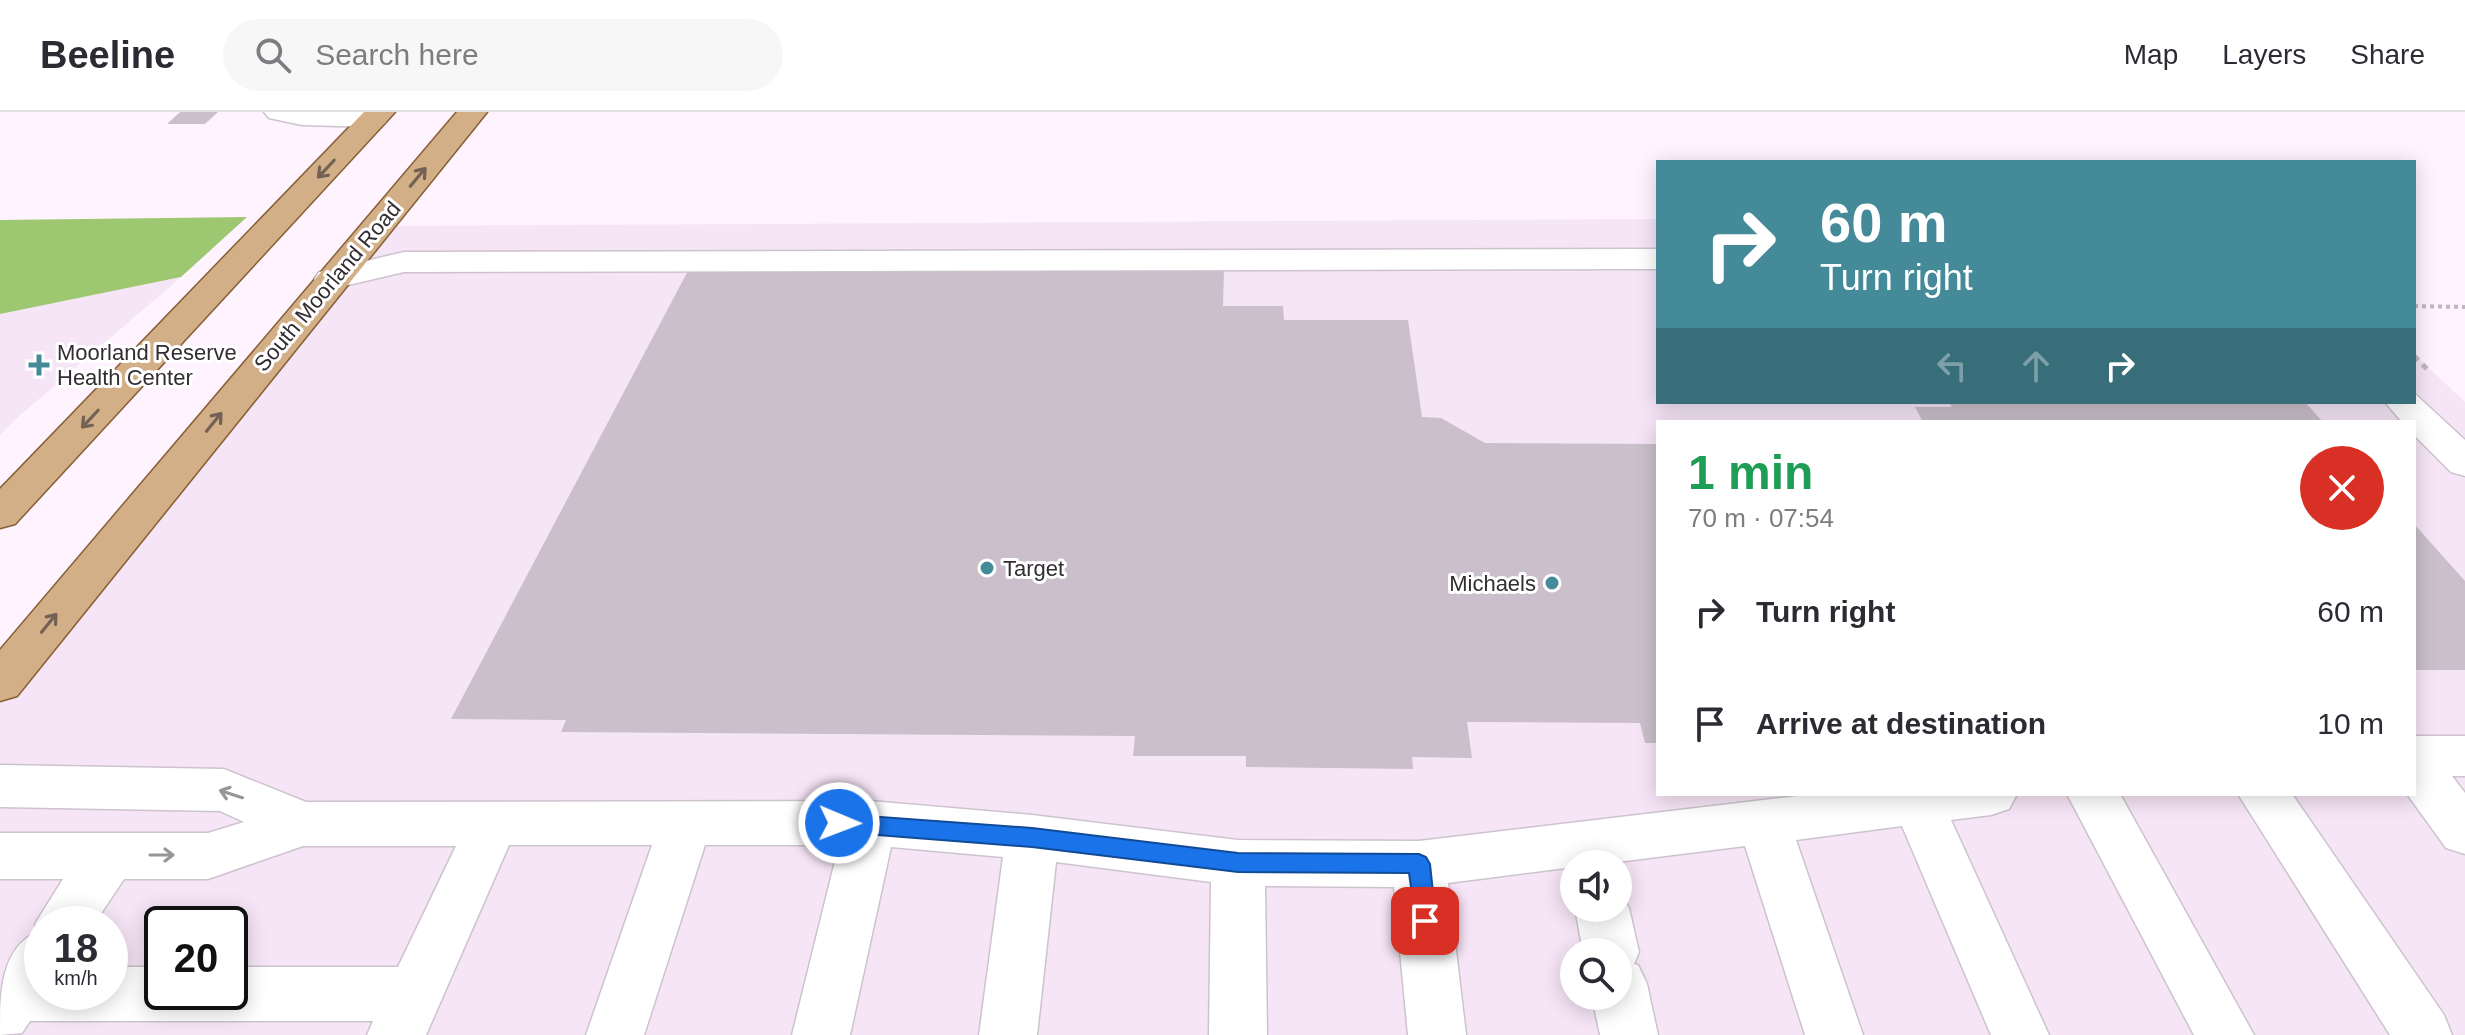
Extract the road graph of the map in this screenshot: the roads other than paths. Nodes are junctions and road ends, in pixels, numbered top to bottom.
1 (279, 112) edge
2 (472, 112) edge
3 (377, 115) edge
4 (1656, 259) edge
5 (331, 279) junction
6 (2406, 404) edge
7 (2465, 463) edge
8 (0, 514) edge
9 (0, 683) edge
10 (2416, 756) edge
11 (2465, 756) edge
12 (2416, 768) edge
13 (0, 786) edge
14 (1972, 796) edge
15 (2094, 796) edge
16 (2265, 796) edge
17 (1917, 802) junction
18 (1764, 822) junction
19 (493, 823) junction
20 (686, 823) junction
21 (870, 823) junction
22 (303, 824) junction
23 (2465, 832) edge
24 (1032, 837) junction
25 (1612, 850) edge
26 (110, 855) junction
27 (0, 856) edge
28 (1560, 856) edge
29 (1238, 863) junction
30 (1419, 864) junction
31 (75, 906) edge
32 (19, 988) edge
33 (1624, 1010) edge
34 (406, 1015) edge
35 (615, 1035) edge
36 (821, 1035) edge
37 (1008, 1035) edge
38 (1238, 1035) edge
39 (1437, 1035) edge
40 (1629, 1035) edge
41 (1834, 1035) edge
42 (2020, 1035) edge
43 (2225, 1035) edge
44 (2423, 1035) edge

1 - 3 lane
5 -> 2 main road, South Moorland Road
3 -> 8 main road
4 - 5 lane
9 -> 5 main road, South Moorland Road
6 - 7 lane
10 - 11 lane
12 - 23 lane
22 -> 13 lane
14 - 17 lane
15 - 43 lane
16 - 44 lane
17 - 18 lane
17 - 42 lane
18 - 25 lane
18 - 41 lane
19 - 20 lane
19 - 22 lane
19 - 34 lane
20 - 21 lane
20 - 35 lane
21 - 24 lane
21 - 36 lane
26 -> 22 lane
24 - 29 lane
24 - 37 lane
26 - 27 lane
26 - 31 lane
28 - 30 lane
29 - 30 lane
29 - 38 lane
30 - 39 lane
32 - 34 lane
33 - 40 lane

